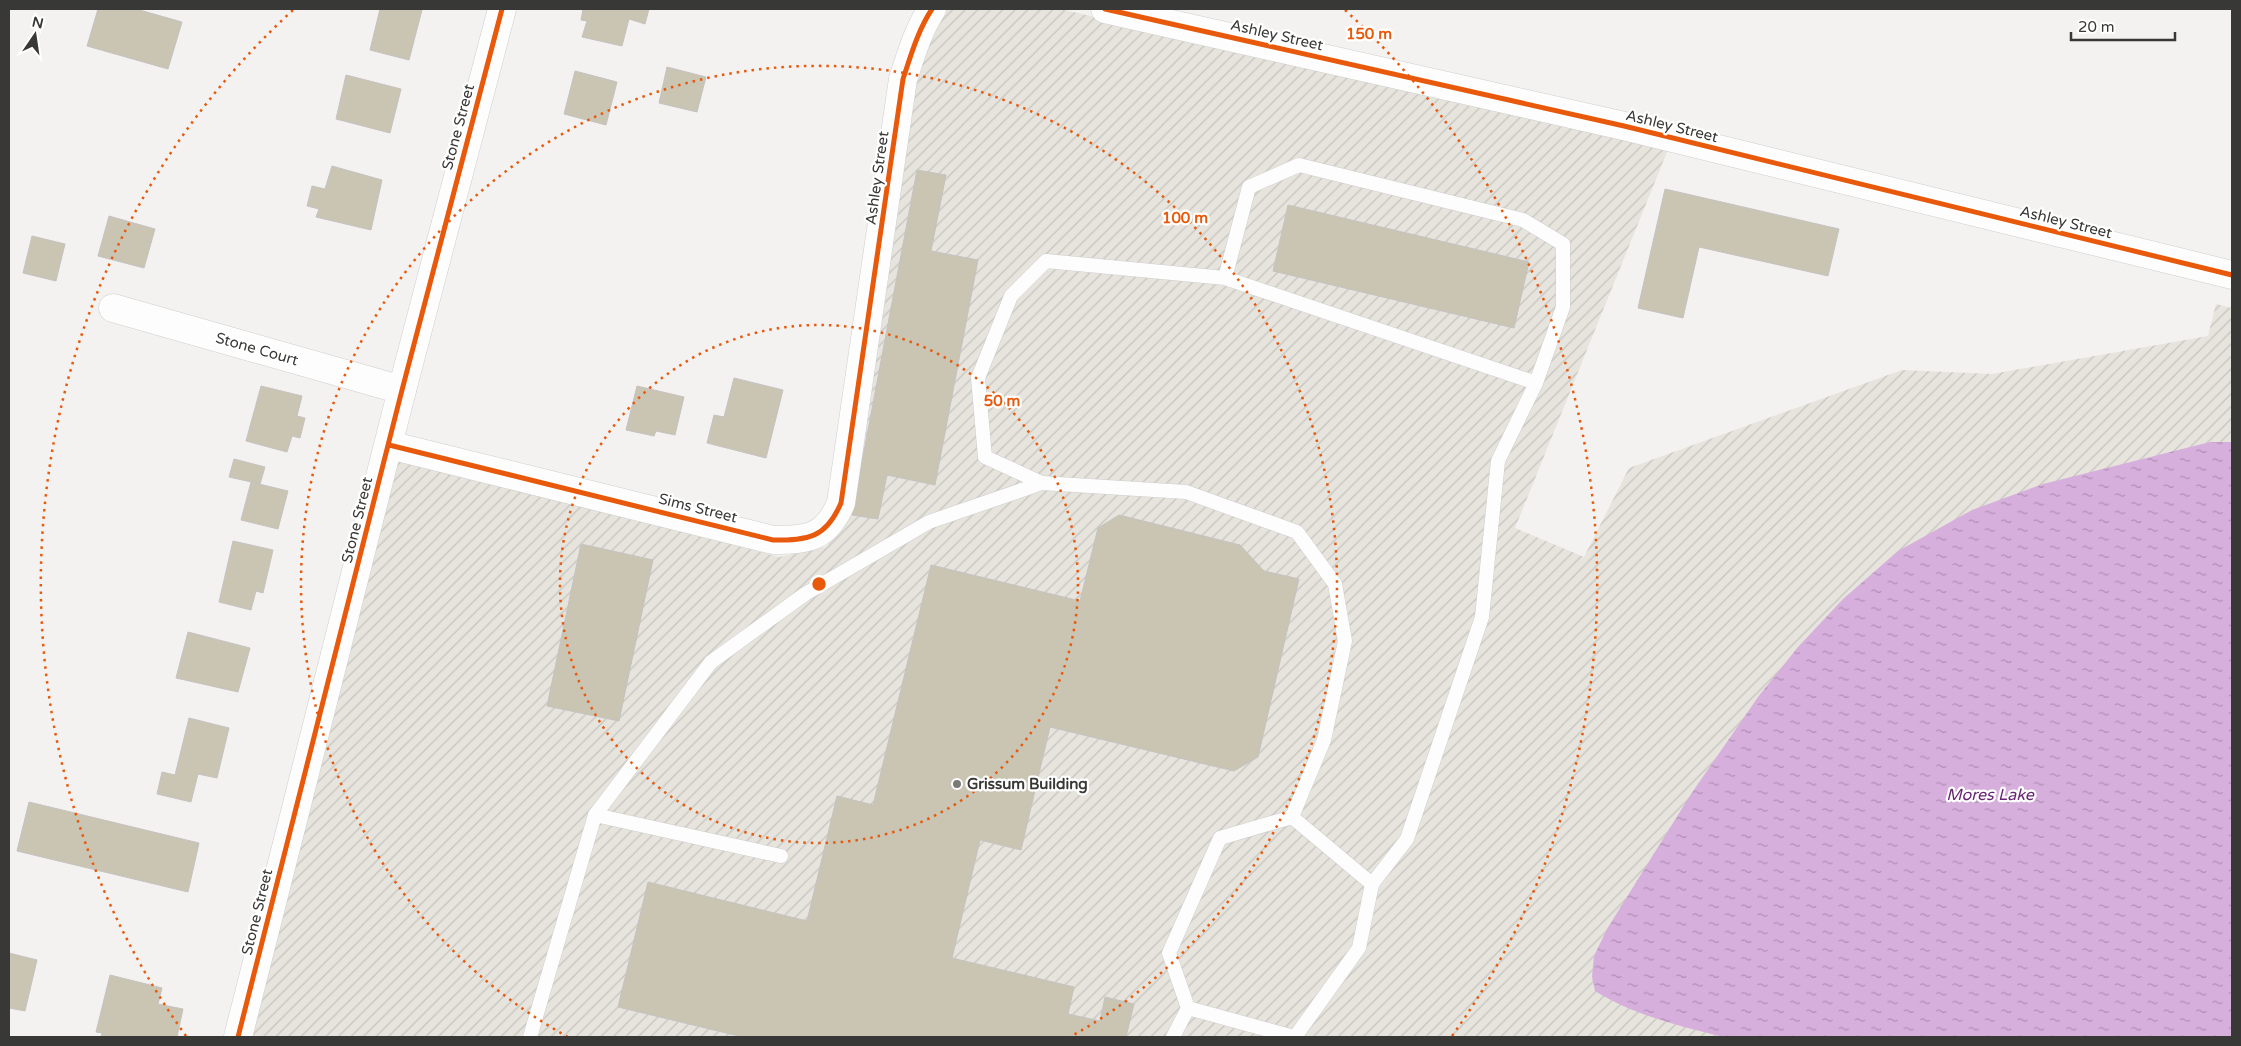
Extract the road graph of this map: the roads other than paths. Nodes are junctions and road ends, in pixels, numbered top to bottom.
1 (502, 9) edge
2 (932, 9) edge
3 (1105, 9) edge
4 (2232, 275) edge
5 (1224, 278) junction
6 (113, 308) dead end
7 (861, 356) joint
8 (1536, 383) junction
9 (402, 390) junction
10 (389, 445) junction
11 (1042, 483) junction
12 (595, 816) junction
13 (1292, 817) junction
14 (781, 856) dead end
15 (1372, 884) junction
16 (1188, 1008) junction
17 (238, 1037) edge
18 (530, 1037) edge
19 (1173, 1037) edge
20 (1295, 1037) edge

1 - 9 street, Stone Street
2 - 7 street, Ashley Street
3 - 4 street, Ashley Street
5 - 8 lane
5 - 8 lane
5 - 11 lane
6 - 9 street, Stone Court
7 - 10 street, Sims Street
8 - 15 lane
9 - 10 street, Stone Street
10 - 17 street, Stone Street
11 - 12 lane
11 - 13 lane
12 - 14 lane
12 - 18 lane
13 - 15 lane
13 - 16 lane
15 - 20 lane
16 - 19 lane
16 - 20 lane

